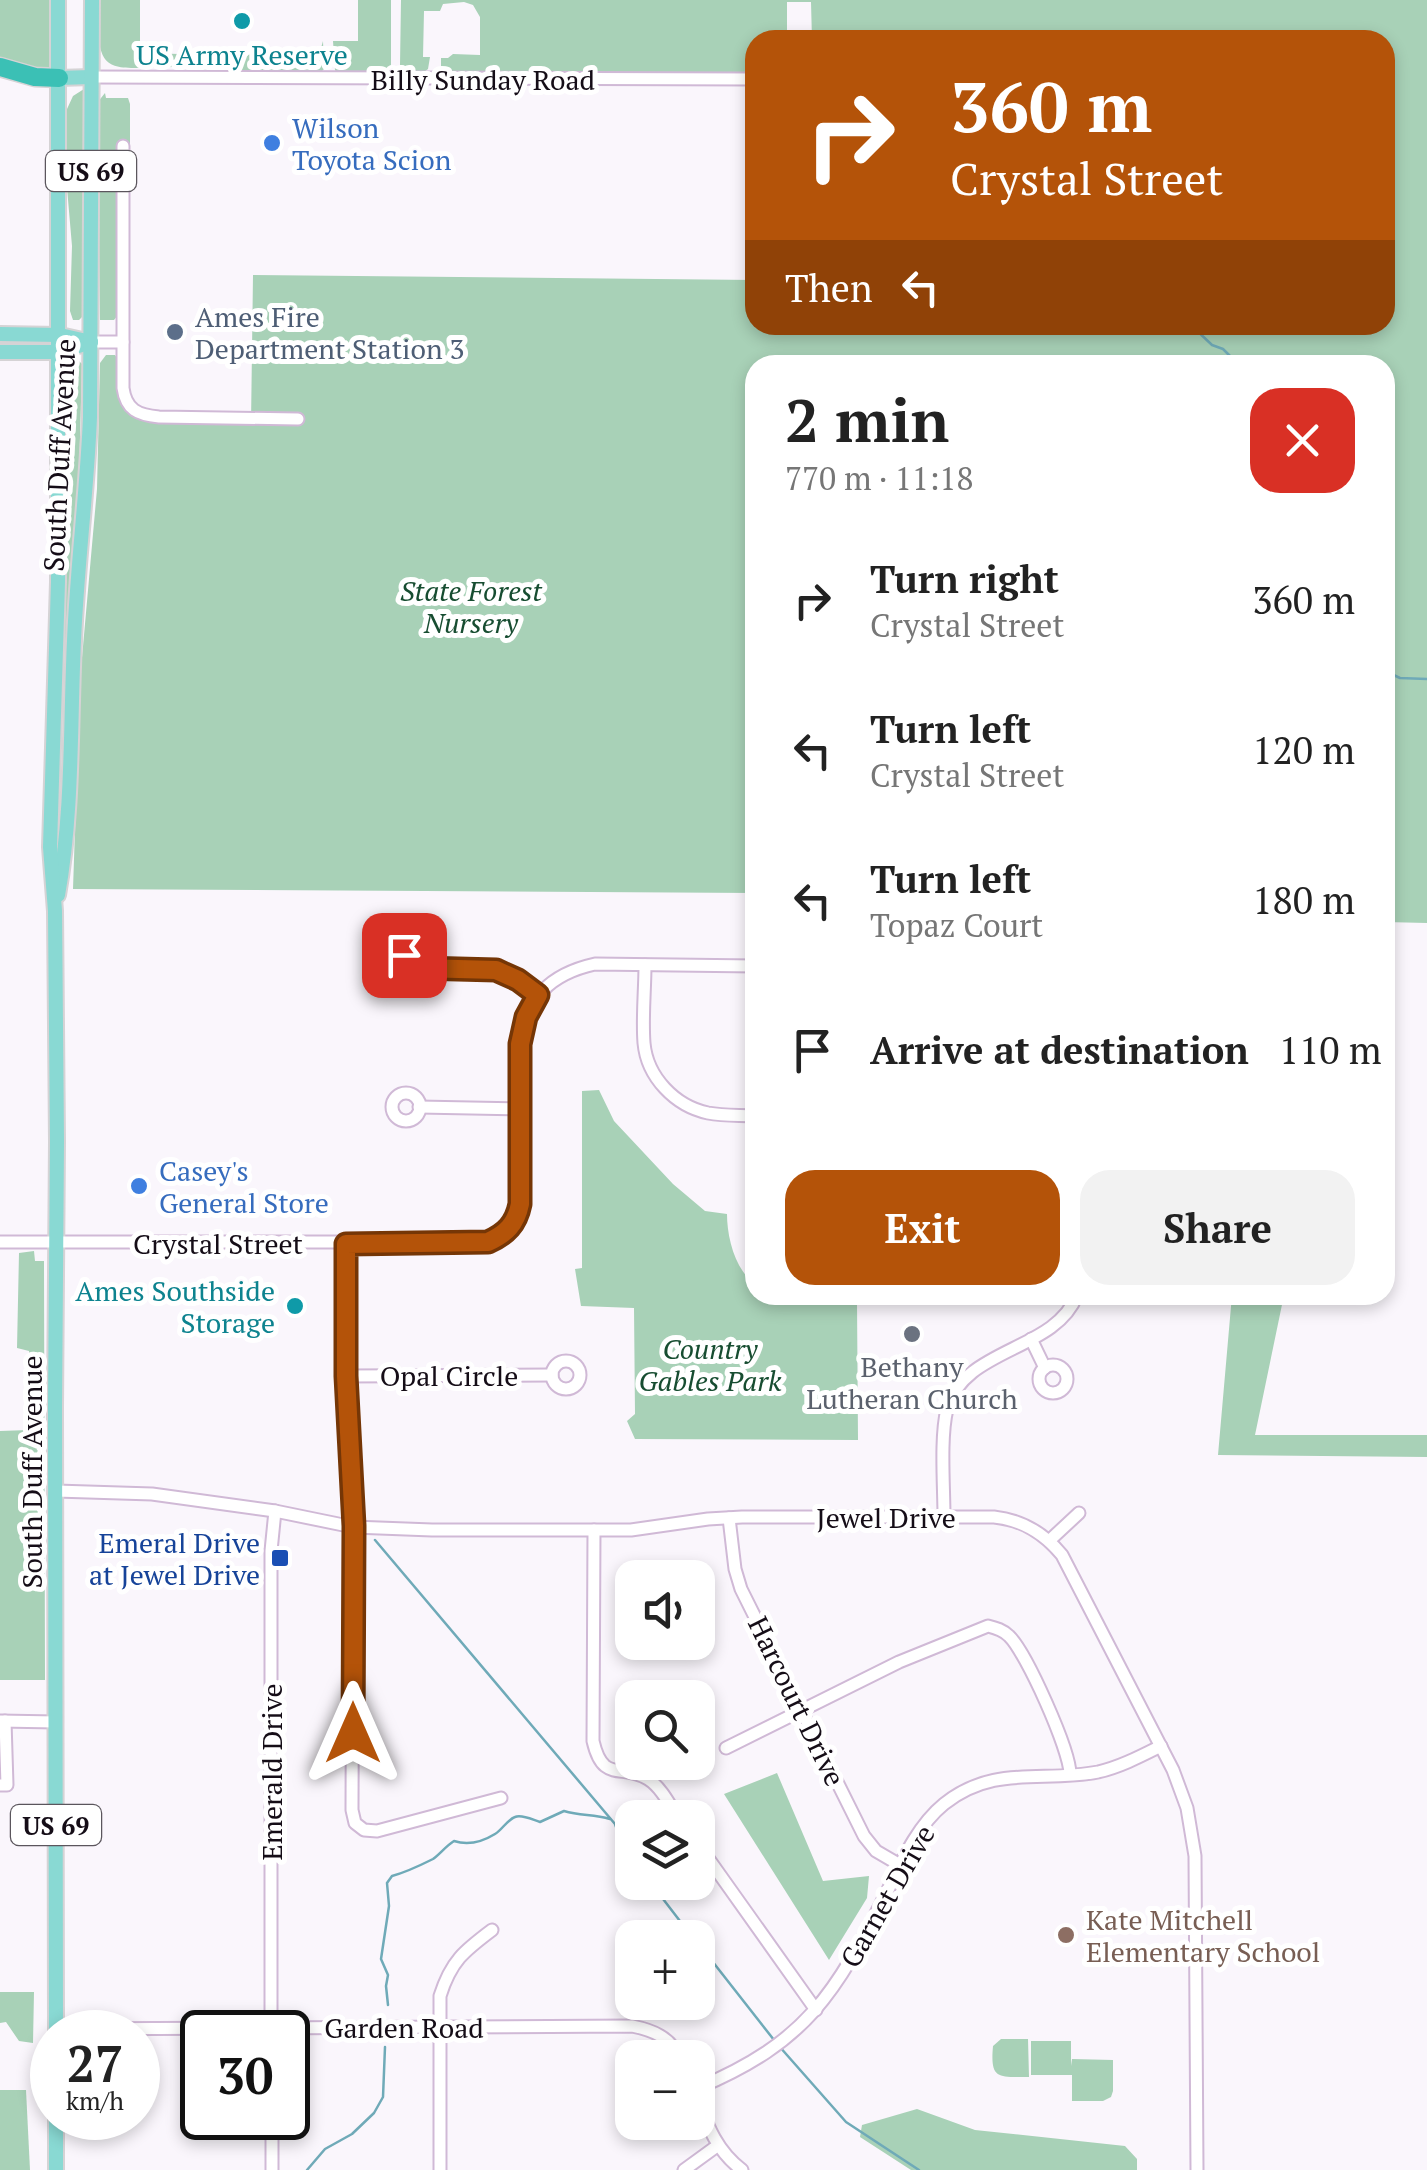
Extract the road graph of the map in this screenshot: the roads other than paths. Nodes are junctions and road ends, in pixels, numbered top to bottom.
1 (58, 0) edge
2 (92, 0) edge
3 (0, 67) edge
4 (91, 77) junction
5 (59, 78) junction
6 (745, 80) edge
7 (122, 146) dead end
8 (0, 334) edge
9 (60, 334) junction
10 (91, 342) junction
11 (123, 342) junction
12 (0, 352) edge
13 (59, 352) junction
14 (298, 419) dead end
15 (55, 911) junction
16 (645, 965) junction
17 (745, 966) edge
18 (420, 968) dead end
19 (538, 995) junction
20 (420, 1107) dead end
21 (520, 1108) junction
22 (745, 1115) edge
23 (0, 1242) edge
24 (56, 1243) junction
25 (346, 1244) junction
26 (1072, 1305) edge
27 (1031, 1339) junction
28 (1045, 1368) dead end
29 (552, 1375) dead end
30 (346, 1376) junction
31 (56, 1492) junction
32 (275, 1511) junction
33 (1079, 1513) dead end
34 (944, 1517) junction
35 (728, 1518) junction
36 (354, 1526) junction
37 (594, 1530) junction
38 (1050, 1540) junction
39 (800, 1711) junction
40 (3, 1721) edge
41 (56, 1722) junction
42 (1161, 1746) junction
43 (726, 1748) dead end
44 (1070, 1774) junction
45 (0, 1785) edge
46 (500, 1798) dead end
47 (666, 1800) edge
48 (900, 1865) junction
49 (715, 1868) edge
50 (492, 1930) dead end
51 (56, 2010) edge
52 (271, 2010) edge
53 (816, 2010) junction
54 (440, 2027) junction
55 (310, 2029) edge
56 (667, 2040) edge
57 (715, 2081) edge
58 (715, 2139) edge
59 (56, 2140) edge
60 (272, 2140) edge
61 (718, 2146) junction
62 (56, 2170) edge
63 (272, 2170) edge
64 (440, 2170) edge
65 (684, 2170) edge
66 (742, 2170) edge
67 (1197, 2170) edge

1 - 5 main road, South Duff Avenue / US 69
2 - 4 main road, South Duff Avenue / US 69
3 - 5 highway
4 - 5 main road
4 - 6 street, Billy Sunday Road
4 - 10 main road, South Duff Avenue / US 69
5 - 9 main road, South Duff Avenue / US 69
7 - 11 street
8 - 9 main road
9 - 10 main road
9 - 13 main road, South Duff Avenue / US 69
10 - 11 street
10 - 13 main road
10 - 15 main road, South Duff Avenue / US 69
11 - 14 street
12 - 13 main road
13 - 15 main road, South Duff Avenue / US 69
15 - 24 main road, South Duff Avenue / US 69
16 - 17 street
16 - 19 street
16 - 22 street
18 - 19 street
19 - 21 street, Crystal Street
20 - 21 street
21 - 25 street, Crystal Street
23 - 24 street, Crystal Street
24 - 25 street, Crystal Street
24 - 31 main road, South Duff Avenue / US 69
25 - 30 street
26 - 27 street
27 - 28 street
27 - 34 street
29 - 30 street, Opal Circle
30 - 36 street
31 - 32 street, Jewel Drive
31 - 41 main road, South Duff Avenue / US 69
32 - 36 street, Jewel Drive
32 - 52 street, Emerald Drive
33 - 38 street
34 - 35 street, Jewel Drive
34 - 38 street, Jewel Drive
35 - 37 street, Jewel Drive
35 - 39 street, Harcourt Drive
36 - 37 street, Jewel Drive
36 - 46 street
37 - 47 street
38 - 42 street
39 - 43 street
39 - 44 street
39 - 48 street, Harcourt Drive
40 - 41 street
40 - 45 street
41 - 51 main road, South Duff Avenue / US 69
42 - 44 street, Garnet Drive
42 - 67 street
44 - 48 street, Garnet Drive
48 - 53 street, Garnet Drive
49 - 53 street
50 - 54 street
53 - 57 street, Garnet Drive
54 - 55 street, Garden Road
54 - 56 street, Garden Road
54 - 64 street
58 - 61 street
59 - 62 main road
60 - 63 street
61 - 65 street
61 - 66 street

